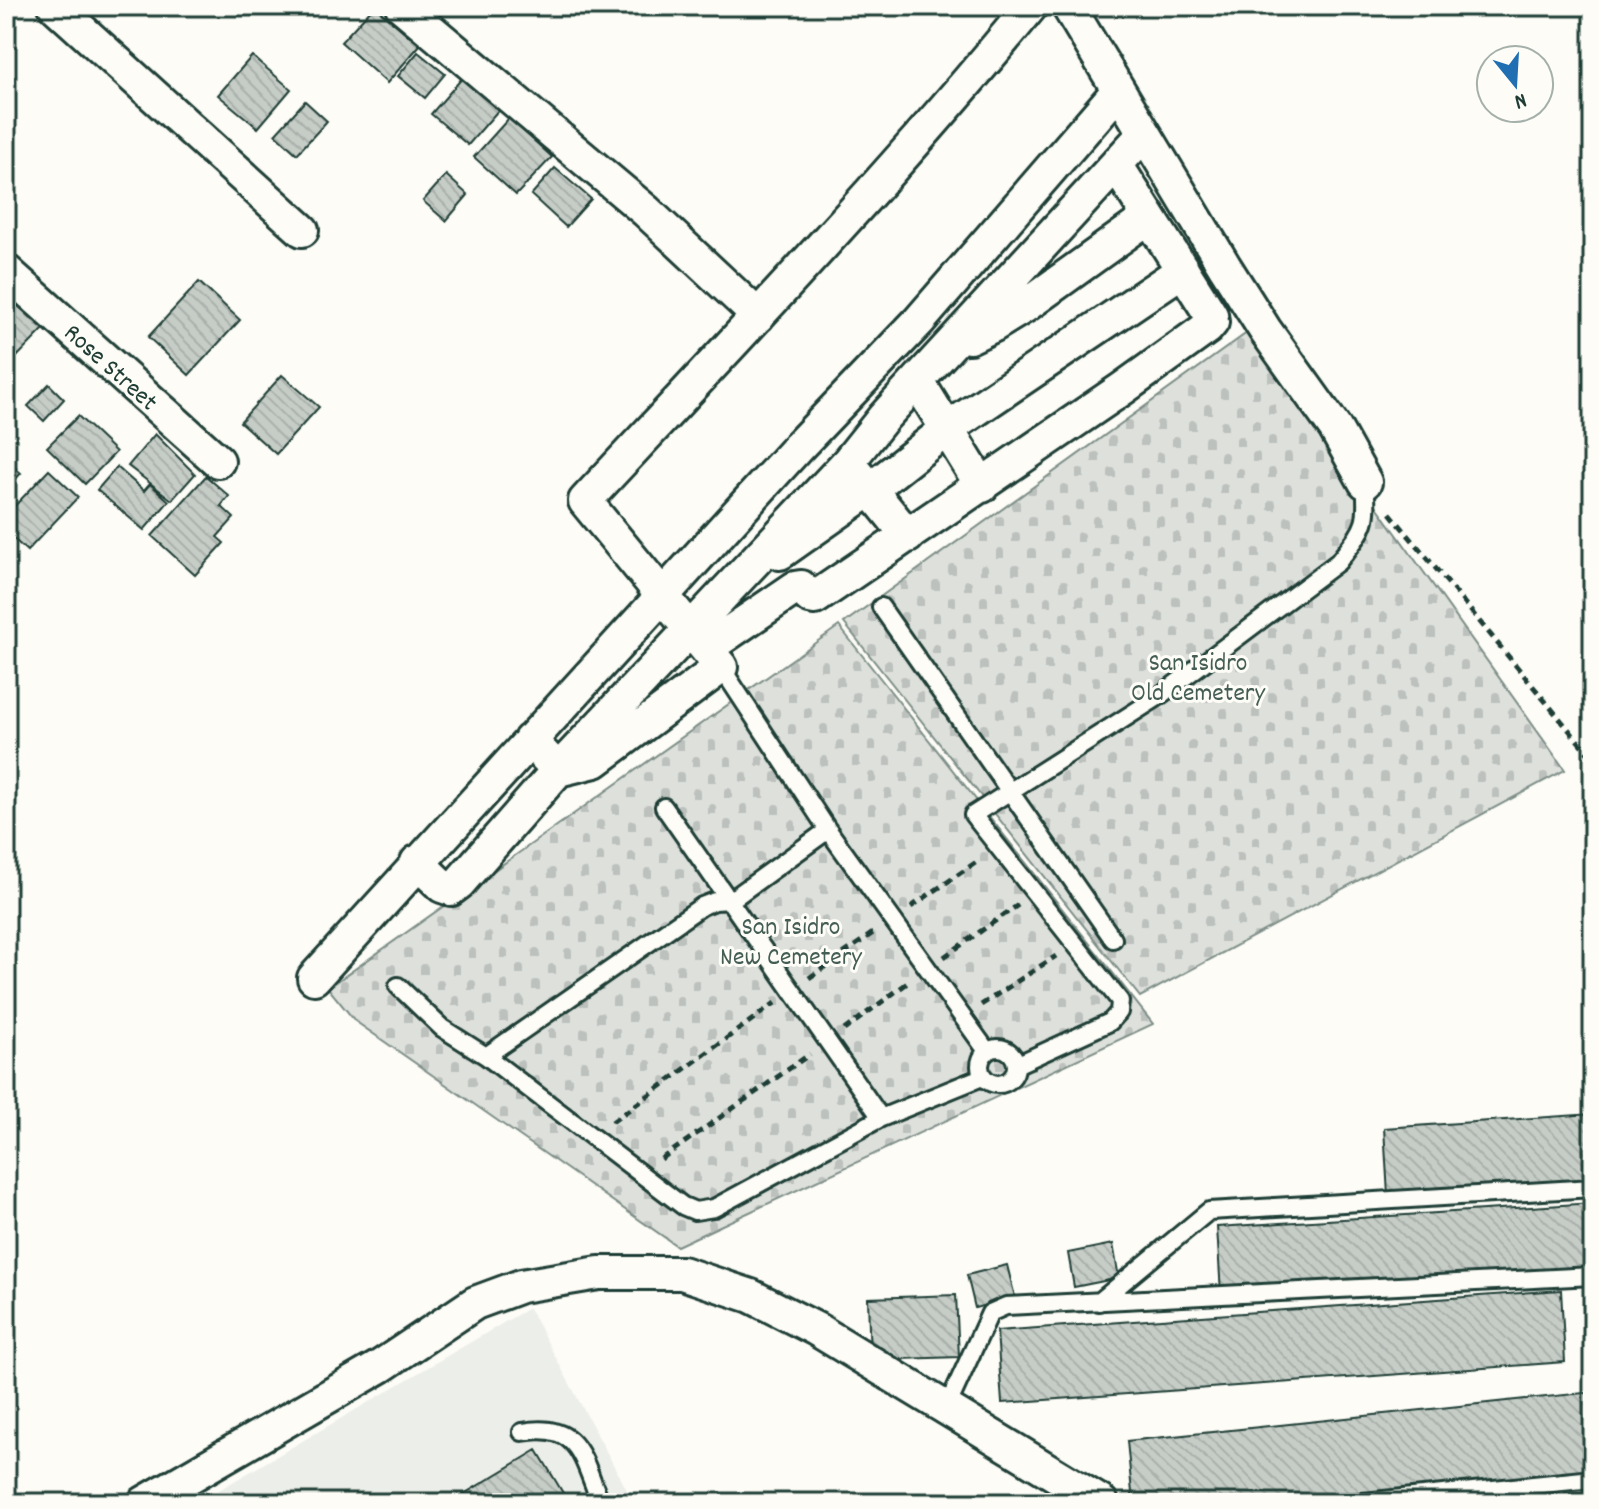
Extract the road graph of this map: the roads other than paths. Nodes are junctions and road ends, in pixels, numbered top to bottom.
1 (1031, 6) edge
2 (1068, 6) edge
3 (407, 8) edge
4 (75, 12) edge
5 (1118, 91) junction
6 (1144, 134) junction
7 (1117, 166) junction
8 (1033, 189) junction
9 (1149, 217) junction
10 (1067, 220) junction
11 (302, 230) dead end
12 (1183, 270) junction
13 (6, 271) edge
14 (758, 316) junction
15 (919, 321) junction
16 (950, 344) junction
17 (918, 382) junction
18 (946, 430) junction
19 (798, 447) junction
20 (218, 461) dead end
21 (839, 471) junction
22 (1365, 482) joint
23 (982, 486) junction
24 (871, 489) junction
25 (908, 536) junction
26 (721, 595) junction
27 (662, 596) junction
28 (881, 607) dead end
29 (706, 648) junction
30 (530, 740) junction
31 (558, 770) junction
32 (1009, 792) junction
33 (664, 807) dead end
34 (828, 830) junction
35 (417, 862) junction
36 (731, 900) junction
37 (1113, 939) dead end
38 (314, 978) dead end
39 (398, 986) dead end
40 (987, 1051) junction
41 (486, 1056) junction
42 (1016, 1065) junction
43 (982, 1077) junction
44 (881, 1118) junction
45 (1593, 1188) edge
46 (1593, 1276) edge
47 (1099, 1302) junction
48 (947, 1407) junction
49 (522, 1432) dead end
50 (1593, 1479) edge
51 (144, 1503) edge
52 (601, 1503) edge
53 (1102, 1503) edge
54 (1353, 1503) edge

1 - 14 street
2 - 5 street
3 - 14 street
4 - 11 street
5 - 6 street
5 - 8 street
6 - 7 street
6 - 22 street
7 - 9 street
7 - 10 street
8 - 10 street
8 - 15 street
9 - 12 street
9 - 16 street
10 - 16 street
12 - 18 street
12 - 23 street
13 - 20 street, Rose Street
14 - 27 street
15 - 16 street
15 - 19 street
16 - 17 street
17 - 18 street
17 - 21 street
18 - 23 street
18 - 24 street
19 - 21 street
19 - 27 street
21 - 24 street
21 - 26 street
22 - 32 lane
23 - 25 street
24 - 25 street
24 - 26 street
25 - 29 street
26 - 29 street
27 - 29 street
27 - 30 street
28 - 32 lane
29 - 31 street
29 - 31 street
29 - 34 lane
30 - 31 street
30 - 35 street
31 - 35 street
32 - 37 lane
32 - 42 lane
33 - 36 lane
34 - 36 lane
34 - 40 lane
35 - 38 street
36 - 41 lane
36 - 44 lane
39 - 41 lane
40 - 42 lane
40 - 43 lane
41 - 44 lane
42 - 43 lane
43 - 44 lane
45 - 47 lane
46 - 47 lane
47 - 48 lane
48 - 51 street
48 - 53 street
49 - 52 lane
50 - 54 lane

